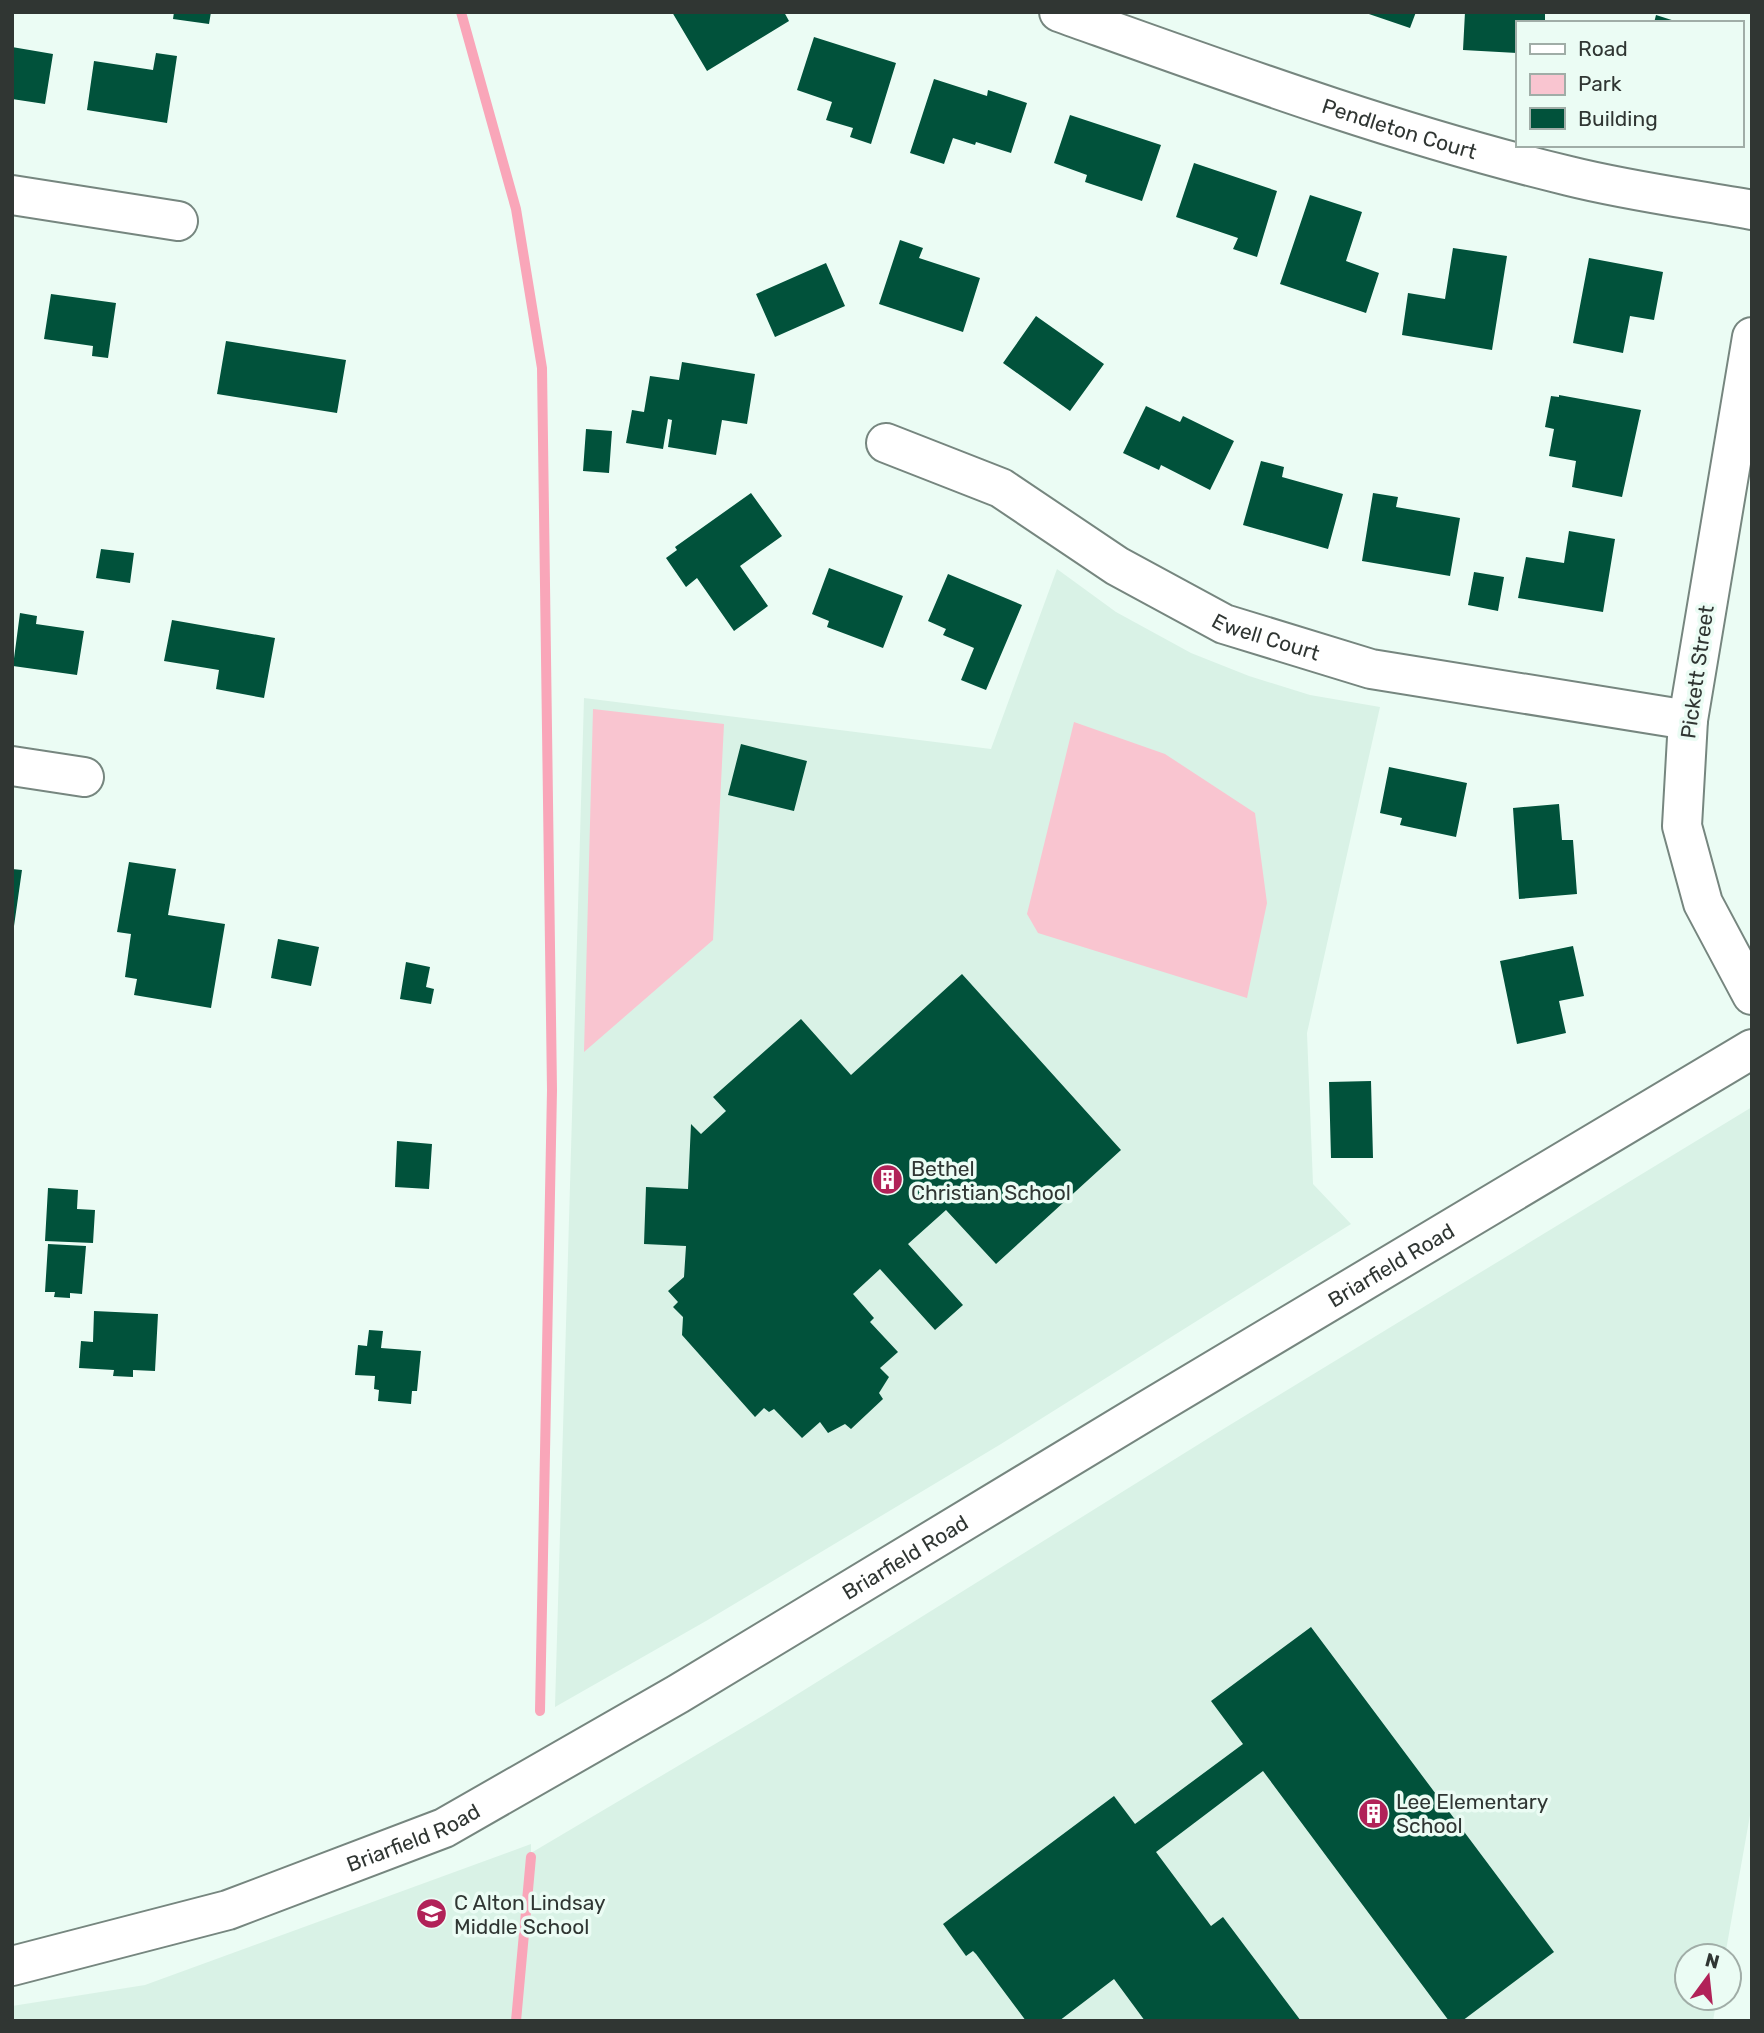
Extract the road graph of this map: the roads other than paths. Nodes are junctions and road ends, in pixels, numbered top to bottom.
1 (1059, 12) edge
2 (12, 195) edge
3 (1752, 210) edge
4 (178, 222) dead end
5 (1752, 337) edge
6 (886, 443) dead end
7 (1688, 720) junction
8 (12, 766) edge
9 (85, 777) dead end
10 (1752, 995) edge
11 (1752, 1049) edge
12 (12, 1966) edge

1 - 3 street, Pendleton Court
2 - 4 street
5 - 7 street, Pickett Street
6 - 7 street, Ewell Court
7 - 10 street, Pickett Street
8 - 9 street
11 - 12 street, Briarfield Road

